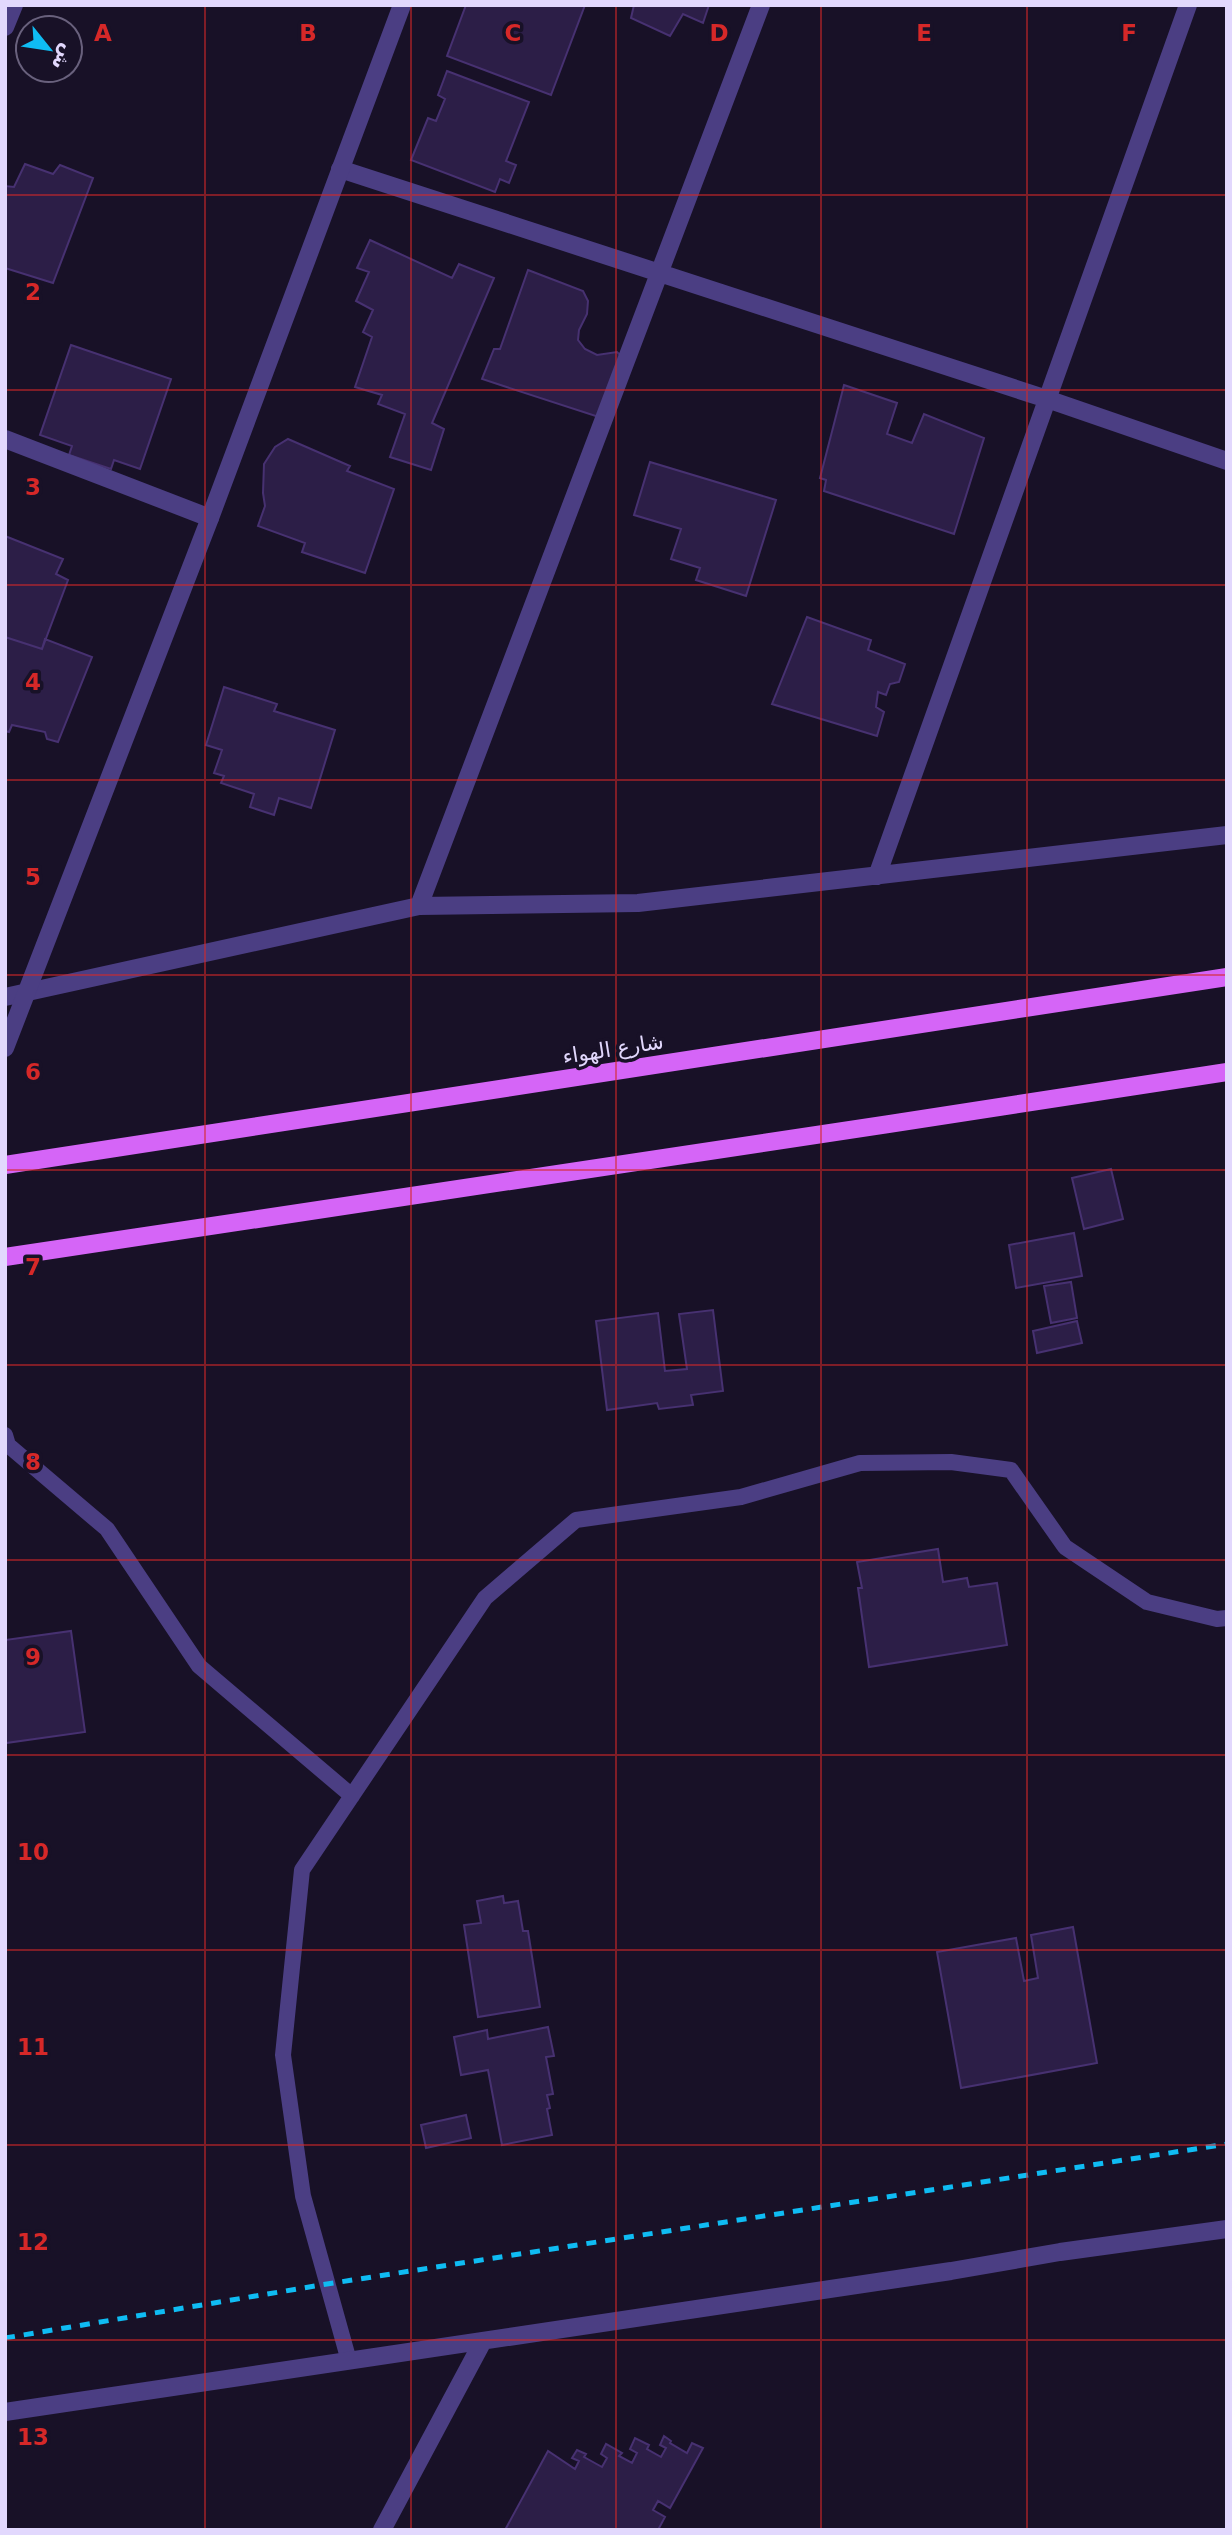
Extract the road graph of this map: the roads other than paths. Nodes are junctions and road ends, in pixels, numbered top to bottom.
1 (13, 5) edge
2 (402, 5) edge
3 (761, 5) edge
4 (1188, 5) edge
5 (5, 27) edge
6 (340, 169) junction
7 (659, 272) junction
8 (1047, 400) junction
9 (5, 439) edge
10 (1227, 461) edge
11 (210, 518) junction
12 (1227, 835) edge
13 (877, 876) junction
14 (419, 905) junction
15 (1227, 977) edge
16 (26, 993) junction
17 (5, 997) edge
18 (5, 1048) edge
19 (1227, 1072) edge
20 (5, 1166) edge
21 (5, 1257) edge
22 (5, 1435) edge
23 (1227, 1618) edge
24 (352, 1796) junction
25 (1227, 2229) edge
26 (482, 2341) junction
27 (349, 2361) junction
28 (5, 2412) edge
29 (382, 2530) edge

1 - 5 street
2 - 6 street
3 - 7 street
4 - 8 street
6 - 7 street
6 - 11 street
7 - 8 street
7 - 14 street
8 - 10 street
8 - 13 street
9 - 11 street
11 - 16 street
12 - 13 street
13 - 14 street
14 - 16 street
15 - 20 main road, شارع الهواء
16 - 17 street
16 - 18 street
19 - 21 main road
22 - 24 lane
23 - 24 lane
24 - 27 lane
25 - 26 street
26 - 27 street
26 - 29 street
27 - 28 street

